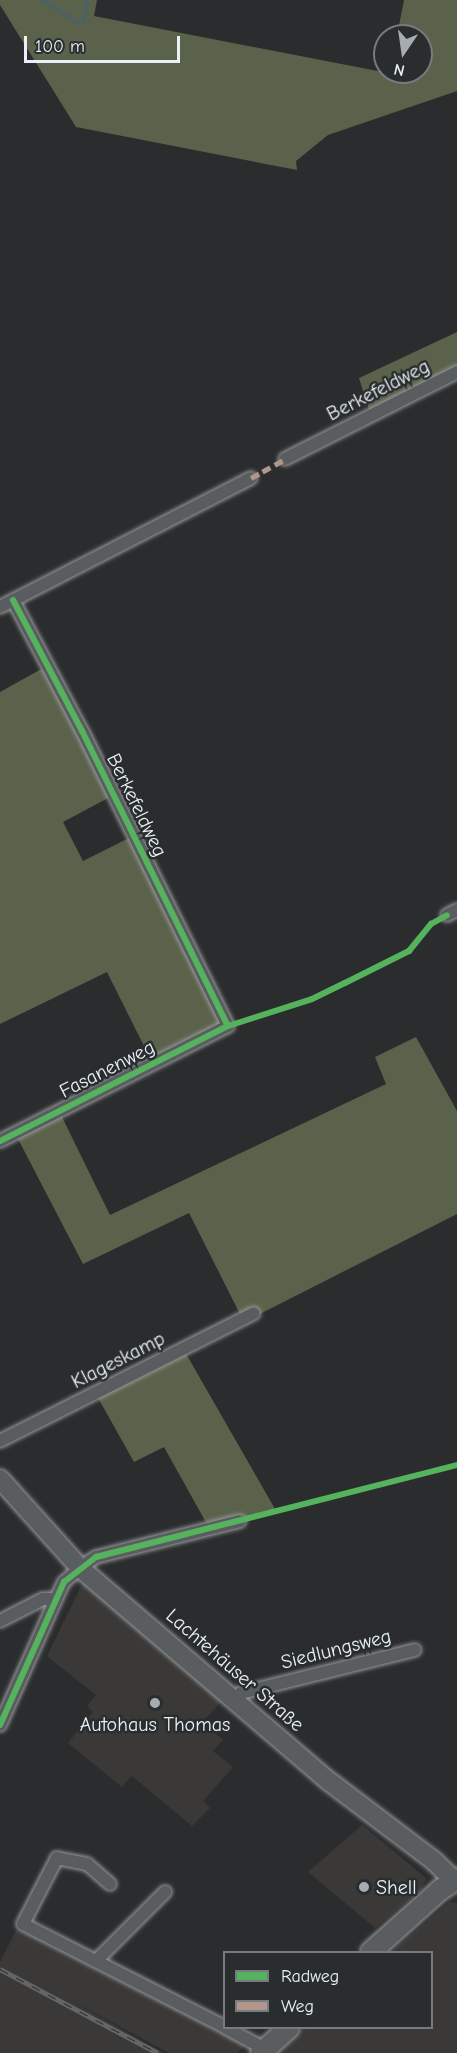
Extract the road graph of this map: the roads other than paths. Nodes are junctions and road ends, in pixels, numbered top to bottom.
1 (457, 372) edge
2 (285, 459) dead end
3 (251, 478) dead end
4 (13, 600) junction
5 (0, 607) edge
6 (228, 1026) joint
7 (0, 1141) edge
8 (254, 1313) dead end
9 (0, 1441) edge
10 (0, 1479) edge
11 (240, 1521) dead end
12 (80, 1568) junction
13 (56, 1599) junction
14 (0, 1621) edge
15 (415, 1650) dead end
16 (234, 1700) junction
17 (0, 1725) edge
18 (456, 1881) edge
19 (110, 1884) dead end
20 (165, 1892) dead end
21 (373, 1951) edge
22 (96, 1961) junction
23 (223, 2026) edge
24 (228, 2029) edge
25 (288, 2029) edge
26 (263, 2051) edge

1 - 2 street, Berkefeldweg
3 - 4 street
4 - 5 street
4 - 6 street, Berkefeldweg
6 - 7 street, Fasanenweg
8 - 9 street, Klageskamp
10 - 12 street, Lachtehäuser Straße
11 - 12 street
12 - 13 street
12 - 16 street, Lachtehäuser Straße
13 - 14 street
13 - 17 street
15 - 16 street, Siedlungsweg
16 - 18 street, Lachtehäuser Straße
18 - 21 main road
19 - 22 street
20 - 22 street
22 - 23 street
24 - 26 street
25 - 26 main road

